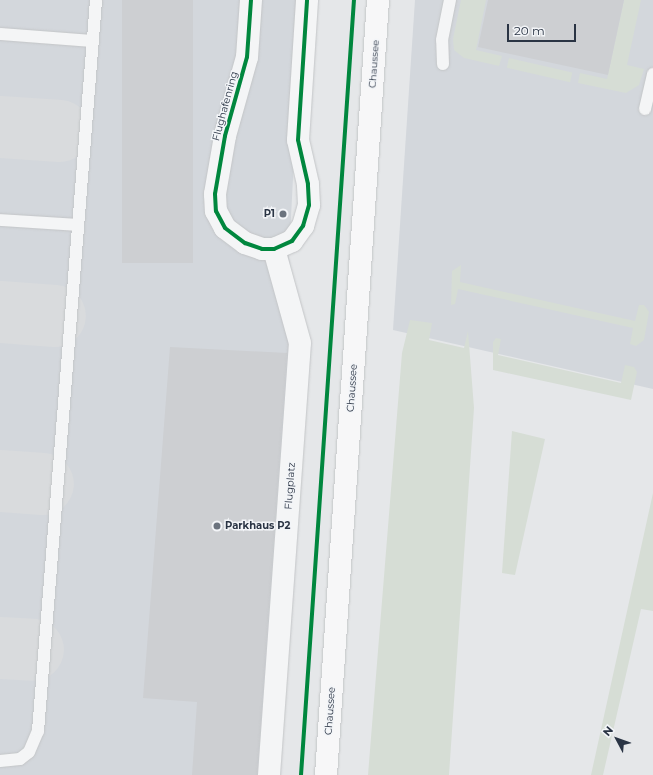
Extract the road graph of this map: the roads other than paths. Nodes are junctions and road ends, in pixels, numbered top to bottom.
1 (96, 0) edge
2 (251, 0) edge
3 (307, 0) edge
4 (378, 0) edge
5 (450, 0) edge
6 (0, 34) edge
7 (93, 41) junction
8 (443, 64) dead end
9 (653, 74) edge
10 (645, 109) dead end
11 (0, 220) edge
12 (77, 225) junction
13 (274, 249) junction
14 (0, 761) edge
15 (270, 775) edge
16 (326, 775) edge

1 - 7 lane
2 - 13 street, Flughafenring
3 - 13 street, Flughafenring
4 - 16 main road, Chaussee
5 - 8 lane
6 - 7 lane
7 - 12 lane
9 - 10 lane
11 - 12 lane
12 - 14 lane
13 - 15 street, Flugplatz

